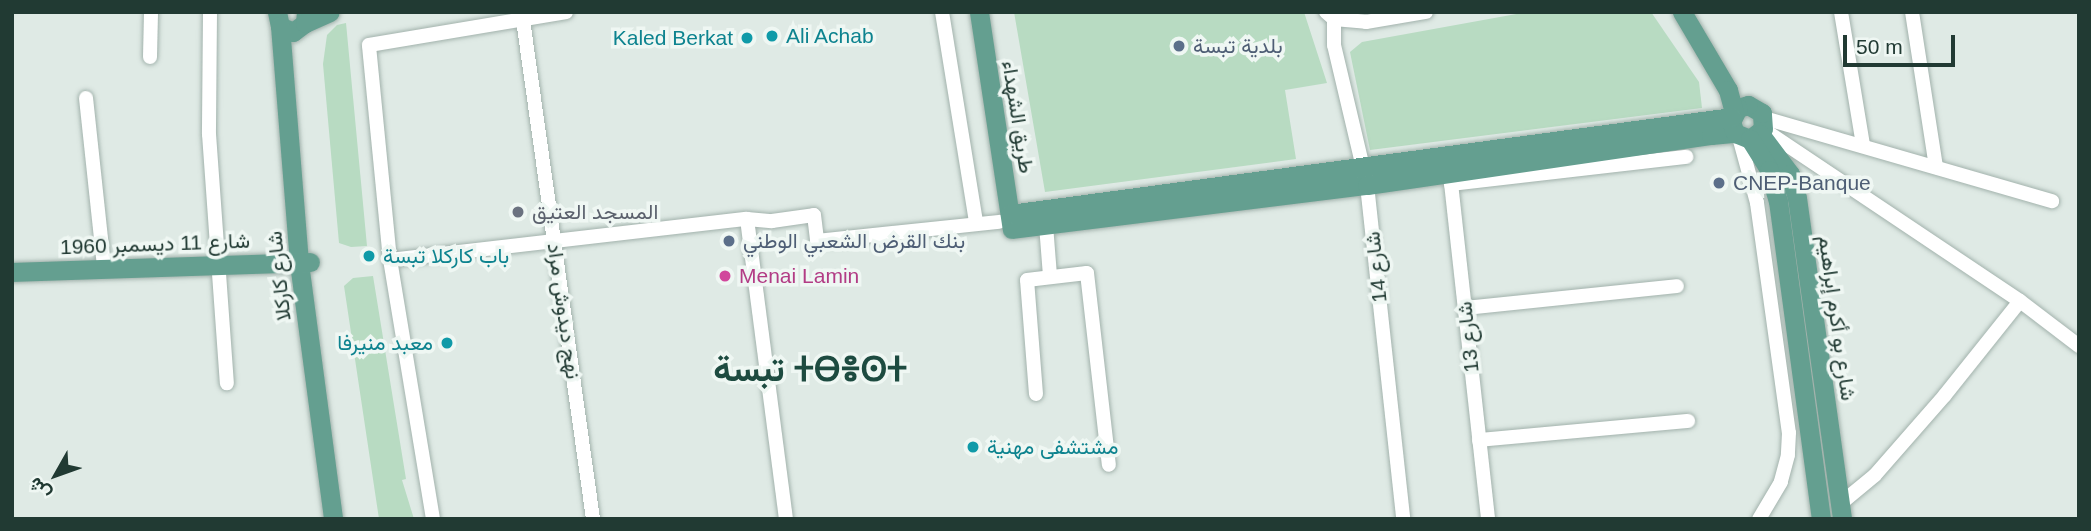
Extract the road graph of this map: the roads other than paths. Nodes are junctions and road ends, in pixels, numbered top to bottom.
1 (151, 12) edge
2 (210, 12) edge
3 (330, 12) edge
4 (566, 12) edge
5 (942, 12) edge
6 (979, 12) edge
7 (1426, 12) edge
8 (1682, 12) edge
9 (1693, 12) edge
10 (1841, 12) edge
11 (1912, 12) edge
12 (1330, 15) edge
13 (287, 20) edge
14 (523, 20) junction
15 (150, 57) dead end
16 (86, 98) dead end
17 (1748, 125) junction
18 (1863, 145) junction
19 (1686, 157) dead end
20 (1936, 167) junction
21 (1450, 170) junction
22 (1366, 177) junction
23 (2052, 201) dead end
24 (747, 219) junction
25 (1007, 222) junction
26 (976, 223) junction
27 (1046, 225) junction
28 (554, 241) junction
29 (390, 260) junction
30 (304, 262) junction
31 (217, 265) junction
32 (104, 267) junction
33 (12, 272) edge
34 (1050, 276) junction
35 (1677, 286) dead end
36 (2020, 301) junction
37 (1465, 308) junction
38 (2079, 346) edge
39 (227, 383) dead end
40 (1036, 394) dead end
41 (1688, 421) dead end
42 (1479, 440) junction
43 (1109, 465) dead end
44 (1841, 511) edge
45 (334, 519) edge
46 (345, 519) edge
47 (433, 519) edge
48 (593, 519) edge
49 (786, 519) edge
50 (1403, 519) edge
51 (1488, 519) edge
52 (1759, 519) edge
53 (1821, 519) edge

1 - 15 street
2 - 31 street
3 - 13 main road
4 - 14 street
5 - 26 street
6 - 25 main road, طريق الشهداء
7 - 12 street
8 - 17 main road
9 - 17 main road
10 - 18 street
11 - 20 street
12 - 22 street, شارع 14
13 - 30 main road, شارع كاركلا
14 - 28 street, نهج ديدوش مراد
14 - 29 street
16 - 32 street
17 - 18 street
17 - 21 main road
17 - 36 street
17 - 44 main road, شارع بو أكرم إبراهيم
17 - 52 street
17 - 53 main road, شارع بو أكرم إبراهيم
18 - 20 street
19 - 21 street
20 - 23 street
21 - 22 main road
21 - 37 street, شارع 13
22 - 25 main road
22 - 27 main road
22 - 50 street, شارع 14
24 - 26 street
24 - 28 street
24 - 49 street
25 - 26 street
25 - 27 main road
27 - 34 street
28 - 29 street
28 - 48 street, نهج ديدوش مراد
29 - 47 street
30 - 31 main road, شارع 11 ديسمبر 1960
30 - 45 main road, شارع كاركلا
30 - 46 main road, شارع كاركلا
31 - 32 main road, شارع 11 ديسمبر 1960
31 - 39 street
32 - 33 main road, شارع 11 ديسمبر 1960
34 - 40 street
34 - 43 street
35 - 37 street
36 - 38 street
36 - 44 street
37 - 42 street, شارع 13
41 - 42 street
42 - 51 street, شارع 13

